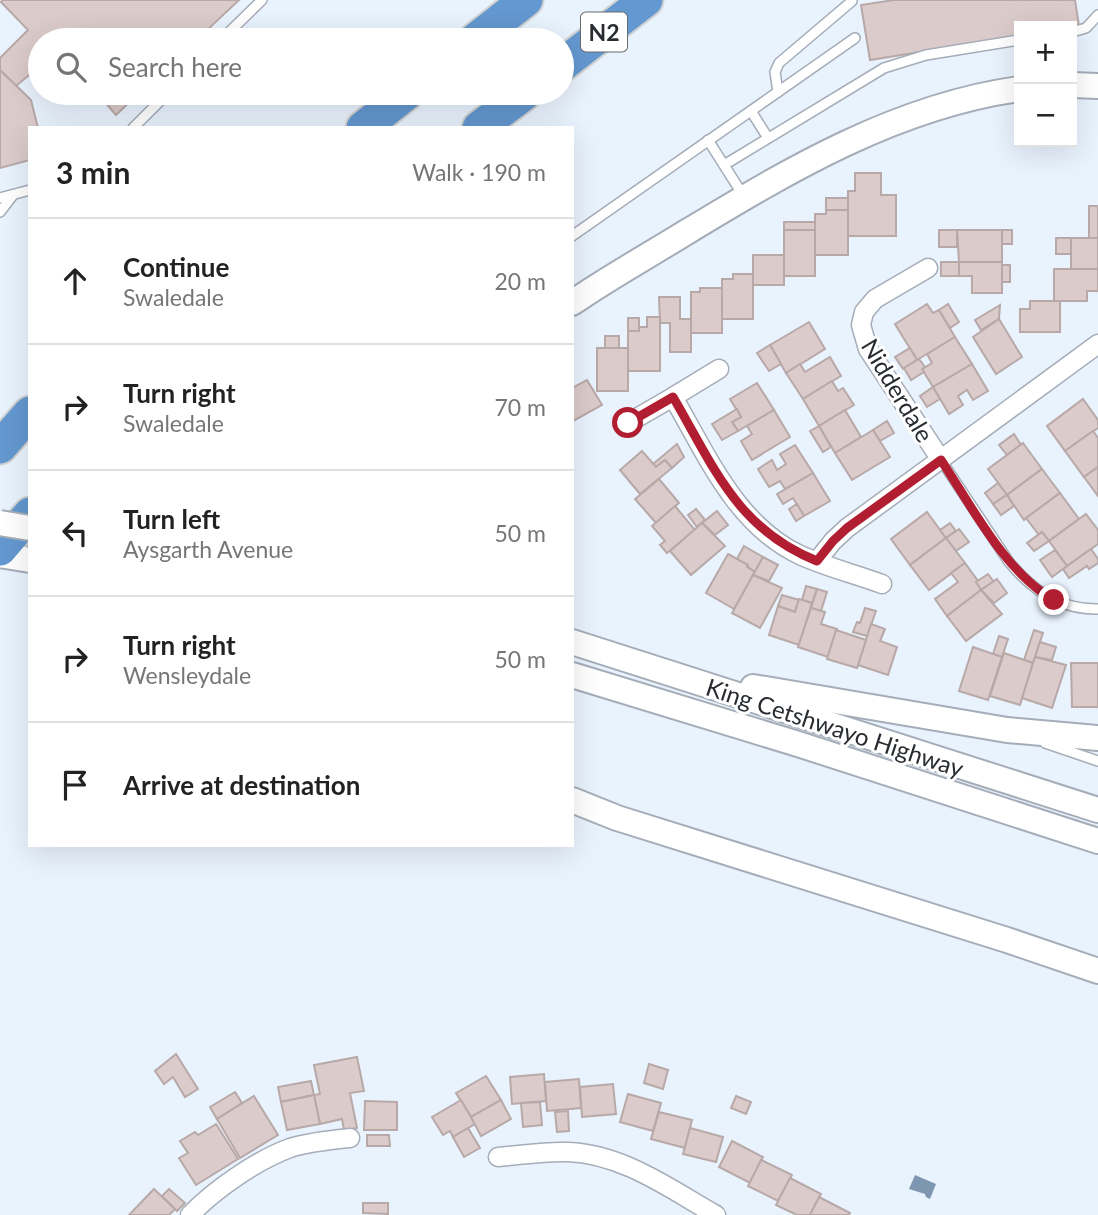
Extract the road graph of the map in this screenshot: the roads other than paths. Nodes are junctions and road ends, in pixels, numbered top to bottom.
1 (261, 0) edge
2 (526, 0) edge
3 (646, 0) edge
4 (852, 1) edge
5 (1098, 15) edge
6 (233, 28) edge
7 (490, 28) edge
8 (1077, 31) edge
9 (855, 38) dead end
10 (1014, 41) edge
11 (574, 56) edge
12 (1077, 85) edge
13 (1098, 86) edge
14 (1014, 90) edge
15 (778, 92) junction
16 (157, 105) edge
17 (393, 105) edge
18 (510, 105) edge
19 (751, 111) junction
20 (135, 126) edge
21 (366, 126) edge
22 (483, 126) edge
23 (768, 138) junction
24 (708, 140) junction
25 (724, 165) junction
26 (28, 190) edge
27 (14, 194) junction
28 (744, 197) junction
29 (0, 198) edge
30 (0, 212) edge
31 (574, 235) edge
32 (928, 268) dead end
33 (574, 302) edge
34 (1095, 353) edge
35 (719, 369) dead end
36 (673, 397) junction
37 (28, 416) edge
38 (628, 423) dead end
39 (0, 447) edge
40 (941, 460) junction
41 (28, 516) edge
42 (0, 523) edge
43 (28, 528) edge
44 (0, 549) edge
45 (0, 555) edge
46 (28, 560) edge
47 (817, 561) junction
48 (882, 584) dead end
49 (1098, 609) edge
50 (574, 643) edge
51 (666, 672) junction
52 (574, 676) edge
53 (1007, 730) junction
54 (1098, 738) edge
55 (1098, 761) edge
56 (574, 801) edge
57 (1098, 810) edge
58 (1098, 841) edge
59 (1098, 971) edge
60 (350, 1138) dead end
61 (498, 1157) dead end
62 (190, 1215) edge
63 (716, 1215) edge

1 - 6 lane
2 - 7 highway
3 - 11 highway, N2
4 - 15 lane
5 - 8 lane
9 - 15 lane
10 - 23 lane
12 - 13 main road
14 - 28 main road
15 - 19 lane
16 - 20 lane
17 - 21 highway
18 - 22 highway
19 - 23 lane
19 - 24 lane
23 - 25 lane
24 - 25 lane
24 - 31 lane
25 - 28 lane
26 - 27 lane
27 - 29 lane
27 - 30 lane
28 - 33 main road
32 - 40 street, Nidderdale
34 - 40 street
35 - 36 street
36 - 38 street
36 - 47 street
37 - 39 highway
40 - 47 street
40 - 49 lane
41 - 44 highway
42 - 43 main road, bridge
45 - 46 main road
47 - 48 street
50 - 51 main road, King Cetshwayo Highway
51 - 53 main road
51 - 57 main road, King Cetshwayo Highway
52 - 58 main road, King Cetshwayo Highway
53 - 54 main road
53 - 55 lane
56 - 59 main road
60 - 62 street
61 - 63 street

